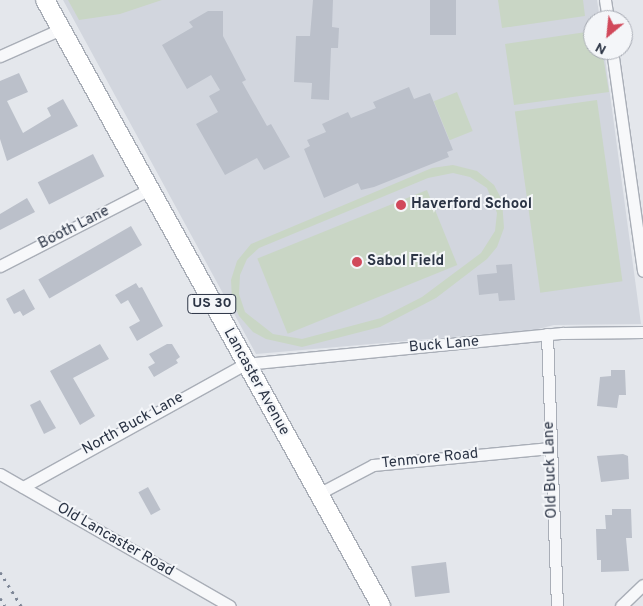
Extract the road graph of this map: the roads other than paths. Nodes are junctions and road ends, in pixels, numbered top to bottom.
1 (45, 0) edge
2 (61, 29) junction
3 (0, 56) edge
4 (613, 60) edge
5 (148, 190) junction
6 (0, 266) edge
7 (643, 271) edge
8 (643, 332) edge
9 (547, 334) junction
10 (245, 364) junction
11 (550, 448) junction
12 (0, 474) edge
13 (23, 487) junction
14 (318, 494) junction
15 (643, 585) edge
16 (212, 601) edge
17 (230, 606) edge
18 (381, 606) edge
19 (557, 606) edge
20 (621, 606) edge

1 - 2 highway, Lancaster Avenue / US 30
2 - 3 street
2 - 5 highway, Lancaster Avenue / US 30
4 - 7 street
5 - 6 street, Booth Lane
5 - 10 highway, Lancaster Avenue / US 30
8 - 9 street, Buck Lane
9 - 10 street, Buck Lane
9 - 11 street, Old Buck Lane
10 - 13 street, North Buck Lane
10 - 14 highway, Lancaster Avenue / US 30
11 - 14 street, Tenmore Road
11 - 19 street, Old Buck Lane
12 - 13 street, Old Lancaster Road
13 - 16 street, Old Lancaster Road
14 - 18 highway, Lancaster Avenue / US 30
15 - 20 street
16 - 17 street, Old Lancaster Road

